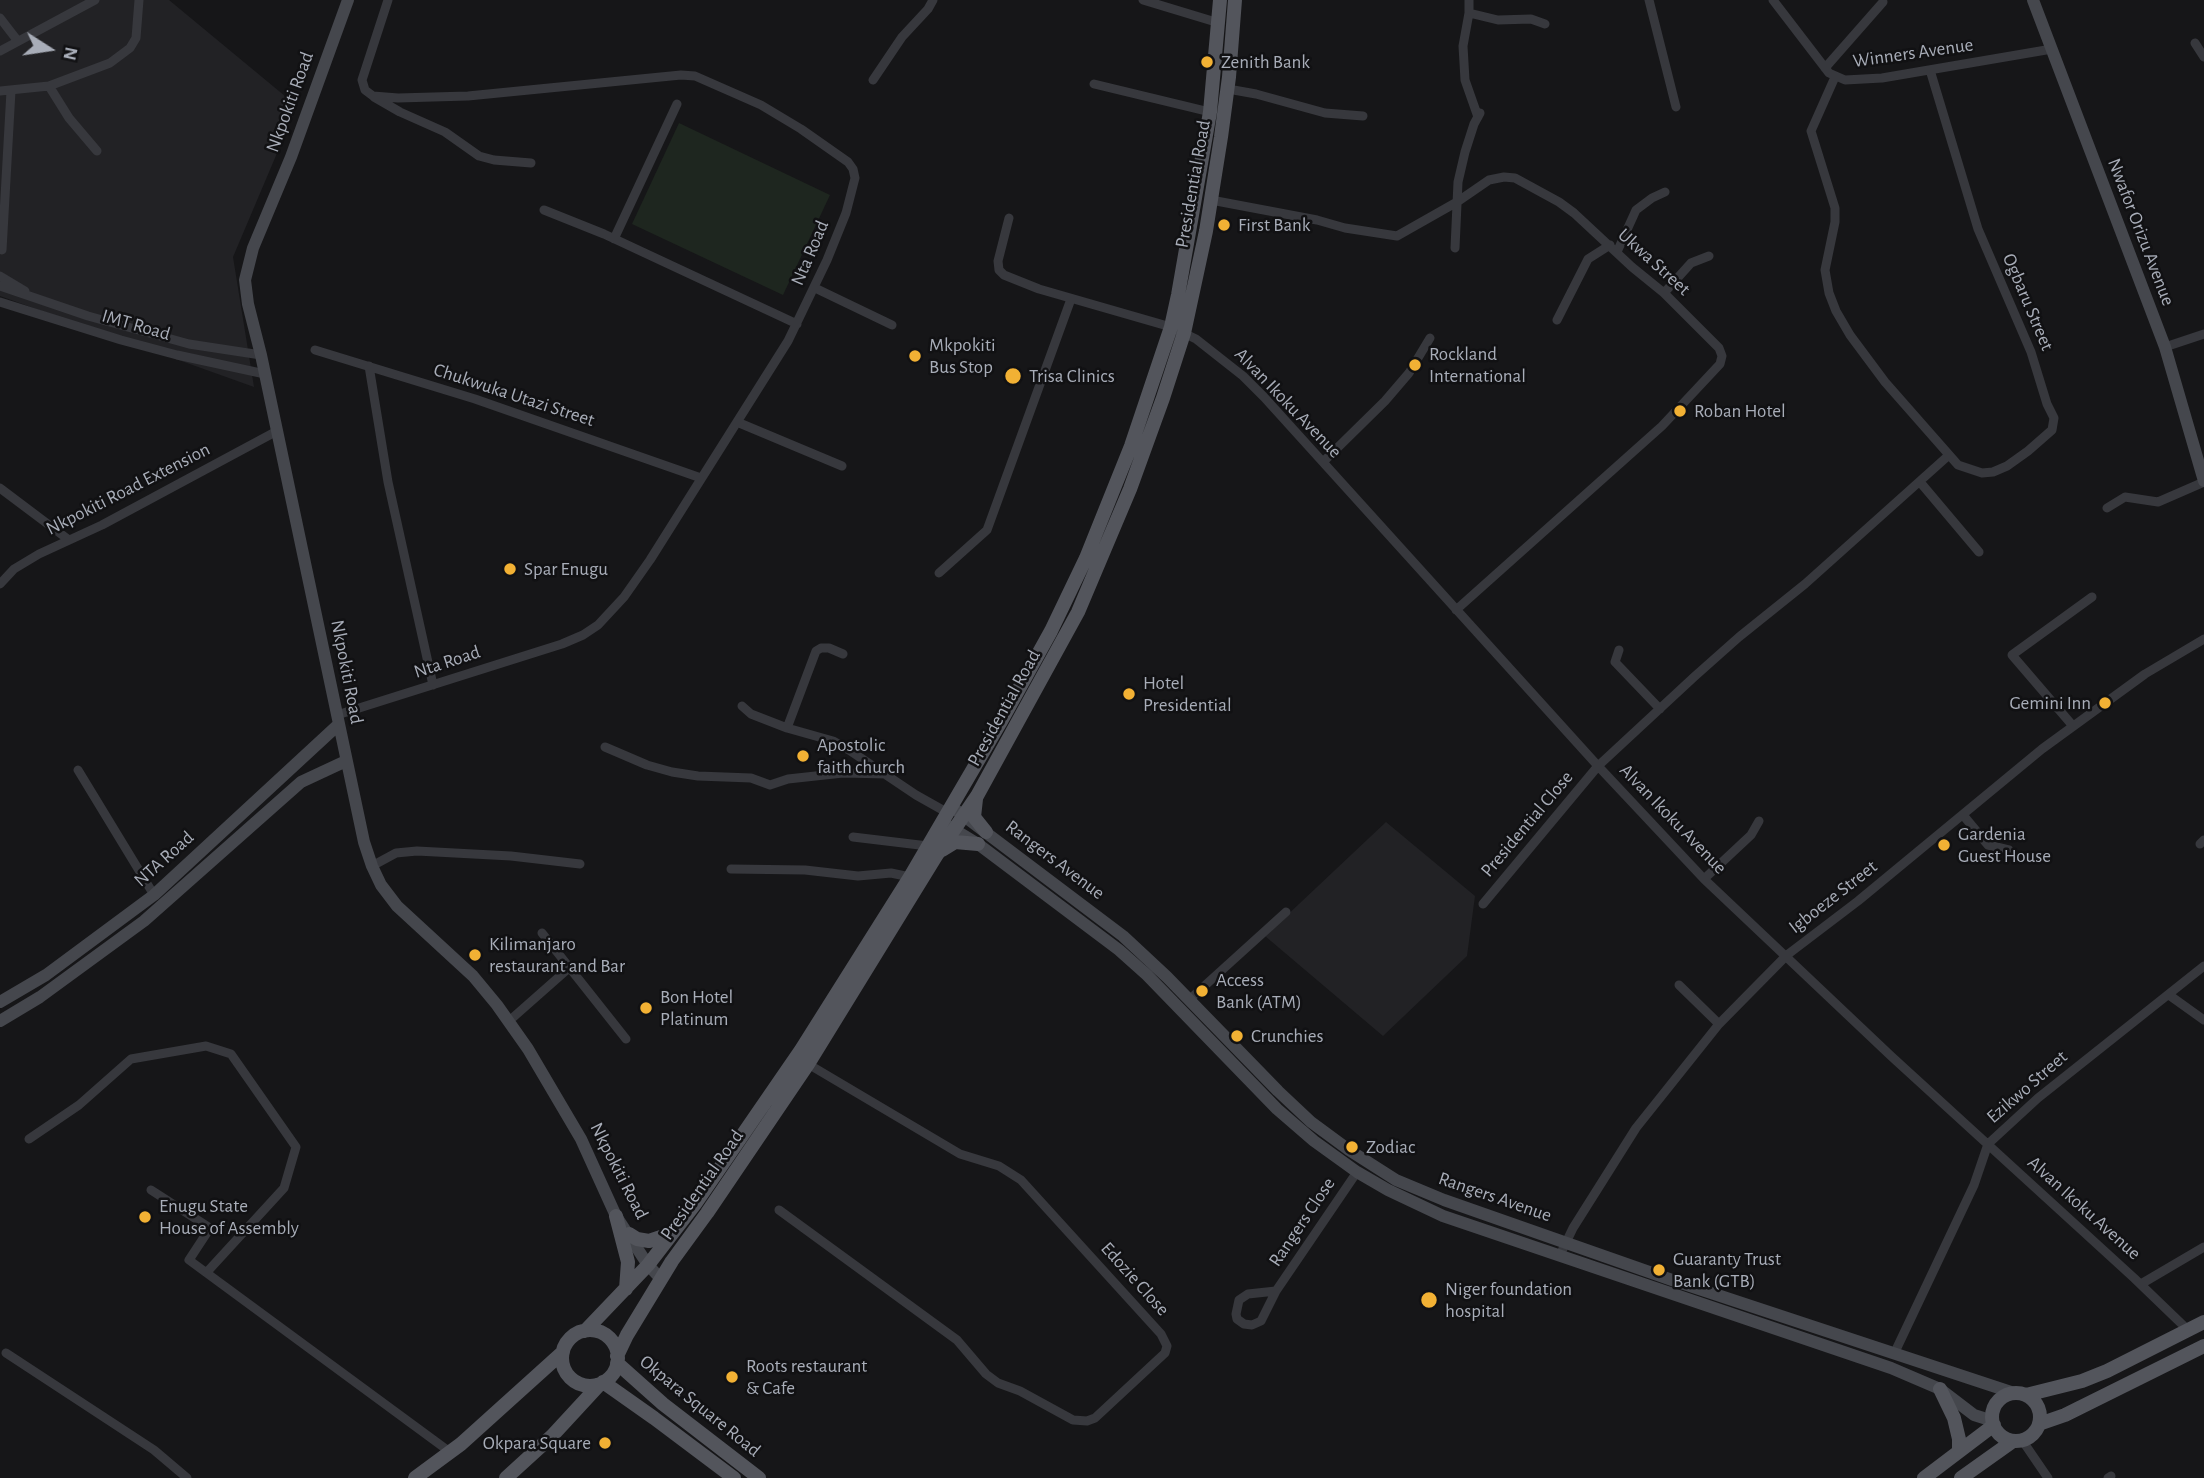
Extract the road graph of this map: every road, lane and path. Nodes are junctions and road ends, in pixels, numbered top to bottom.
1 (95, 0) edge
2 (139, 0) edge
3 (348, 0) edge
4 (388, 0) edge
5 (933, 0) edge
6 (1143, 0) edge
7 (1228, 0) edge
8 (1469, 0) edge
9 (1649, 0) edge
10 (1773, 0) edge
11 (2033, 0) edge
12 (1884, 2) dead end
13 (1469, 13) junction
14 (0, 18) edge
15 (1220, 23) junction
16 (1545, 24) dead end
17 (17, 40) junction
18 (2195, 43) dead end
19 (2052, 50) junction
20 (0, 51) edge
21 (2204, 57) edge
22 (1825, 68) junction
23 (1930, 70) junction
24 (1835, 77) junction
25 (873, 80) dead end
26 (1094, 84) dead end
27 (49, 86) junction
28 (1228, 89) junction
29 (0, 91) edge
30 (11, 91) junction
31 (373, 96) junction
32 (677, 104) dead end
33 (1676, 107) dead end
34 (1210, 112) junction
35 (1363, 116) dead end
36 (97, 151) dead end
37 (531, 163) dead end
38 (1207, 178) junction
39 (1665, 192) dead end
40 (1211, 200) junction
41 (1457, 202) junction
42 (544, 210) dead end
43 (1009, 218) dead end
44 (614, 239) junction
45 (1455, 247) dead end
46 (1613, 249) junction
47 (2, 250) dead end
48 (1709, 256) dead end
49 (0, 276) edge
50 (0, 286) edge
51 (815, 288) junction
52 (1664, 293) junction
53 (39, 299) junction
54 (1071, 299) junction
55 (0, 302) edge
56 (1557, 320) dead end
57 (797, 324) junction
58 (892, 325) dead end
59 (1177, 330) junction
60 (2204, 334) edge
61 (1430, 338) dead end
62 (2165, 347) junction
63 (315, 350) dead end
64 (261, 355) junction
65 (369, 366) junction
66 (265, 374) junction
67 (737, 422) junction
68 (277, 431) junction
69 (1949, 455) junction
70 (1323, 462) junction
71 (842, 466) dead end
72 (701, 478) junction
73 (2204, 481) edge
74 (1920, 482) junction
75 (0, 488) edge
76 (2107, 508) dead end
77 (69, 540) junction
78 (1979, 552) dead end
79 (939, 573) dead end
80 (0, 583) edge
81 (2092, 597) dead end
82 (1456, 610) junction
83 (2204, 639) edge
84 (1619, 650) dead end
85 (843, 654) dead end
86 (433, 685) junction
87 (742, 706) dead end
88 (1660, 709) junction
89 (337, 720) junction
90 (2074, 726) junction
91 (787, 728) junction
92 (605, 747) dead end
93 (346, 761) junction
94 (1598, 766) junction
95 (78, 770) dead end
96 (888, 774) junction
97 (977, 796) junction
98 (1963, 815) junction
99 (952, 818) junction
100 (1759, 821) dead end
101 (853, 837) dead end
102 (982, 838) junction
103 (2010, 850) dead end
104 (932, 851) junction
105 (580, 864) dead end
106 (372, 866) junction
107 (731, 869) dead end
108 (910, 877) junction
109 (1704, 879) junction
110 (154, 895) junction
111 (1483, 904) dead end
112 (1286, 912) dead end
113 (541, 933) dead end
114 (1787, 956) junction
115 (2204, 966) edge
116 (569, 968) junction
117 (860, 969) junction
118 (1679, 985) dead end
119 (2169, 995) junction
120 (1190, 999) junction
121 (0, 1002) edge
122 (2204, 1020) edge
123 (0, 1021) edge
124 (509, 1021) junction
125 (1719, 1024) junction
126 (625, 1039) dead end
127 (808, 1064) junction
128 (29, 1139) dead end
129 (1988, 1144) junction
130 (1357, 1172) junction
131 (152, 1190) dead end
132 (779, 1210) dead end
133 (616, 1216) junction
134 (629, 1234) junction
135 (671, 1234) junction
136 (1565, 1242) junction
137 (2204, 1247) edge
138 (1560, 1255) junction
139 (648, 1265) junction
140 (207, 1272) junction
141 (661, 1279) junction
142 (2141, 1284) junction
143 (626, 1289) junction
144 (1276, 1291) junction
145 (2204, 1322) edge
146 (2188, 1330) junction
147 (585, 1331) junction
148 (2204, 1346) edge
149 (563, 1352) junction
150 (6, 1353) dead end
151 (1894, 1354) junction
152 (617, 1359) junction
153 (602, 1383) junction
154 (1940, 1389) junction
155 (2020, 1394) junction
156 (1993, 1423) junction
157 (2039, 1424) junction
158 (2017, 1441) junction
159 (1959, 1450) junction
160 (450, 1452) junction
161 (187, 1478) edge
162 (415, 1478) edge
163 (506, 1478) edge
164 (734, 1478) edge
165 (759, 1478) edge
166 (1924, 1478) edge
167 (1961, 1478) edge
168 (2048, 1478) edge

1 - 17 street
2 - 27 street
3 - 64 main road, Nkpokiti Road
4 - 31 street
5 - 25 street
6 - 15 street
7 - 15 main road, Presidential Road
7 - 28 main road, Presidential Road
8 - 13 street
9 - 33 street
10 - 22 street, Winners Avenue
11 - 19 main road, Nwafor Orizu Avenue
12 - 22 street
13 - 16 street
13 - 41 street
14 - 17 street
15 - 34 main road, Presidential Road
17 - 20 street
18 - 21 street
19 - 23 street, Winners Avenue
19 - 62 main road, Nwafor Orizu Avenue
22 - 24 street, Winners Avenue
23 - 24 street, Winners Avenue
23 - 69 street, Ogbaru Street
24 - 69 street, Ogbaru Street
26 - 34 street
27 - 30 street
27 - 36 street
28 - 35 street
28 - 38 main road, Presidential Road
29 - 30 street
30 - 47 street
31 - 37 street
31 - 51 street, Nta Road
32 - 44 street
34 - 38 main road, Presidential Road
38 - 40 main road, Presidential Road
38 - 59 main road, Presidential Road
39 - 46 street
40 - 41 street, Ukwa Street
40 - 59 main road, Presidential Road
41 - 45 street
41 - 46 street, Ukwa Street
42 - 44 street
43 - 54 street, Alvan Ikoku Avenue
44 - 57 street
46 - 52 street, Ukwa Street
46 - 56 street
48 - 52 street
49 - 53 street
50 - 53 street, IMT Road
51 - 57 street, Nta Road
51 - 58 street
52 - 82 street, Ukwa Street
53 - 64 street, IMT Road
54 - 59 street, Alvan Ikoku Avenue
54 - 79 street
55 - 66 street, IMT Road
57 - 67 street, Nta Road
59 - 70 street, Alvan Ikoku Avenue
59 - 97 main road, Presidential Road
59 - 99 main road, Presidential Road
60 - 62 street
61 - 70 street
62 - 73 main road, Nwafor Orizu Avenue
63 - 65 street, Chukwuka Utazi Street
64 - 66 main road, Nkpokiti Road
65 - 72 street, Chukwuka Utazi Street
65 - 86 street
66 - 68 main road, Nkpokiti Road
67 - 71 street
67 - 72 street, Nta Road
68 - 77 street, Nkpokiti Road Extension
68 - 89 main road, Nkpokiti Road
69 - 74 street
70 - 82 street, Alvan Ikoku Avenue
72 - 86 street, Nta Road
73 - 76 street
74 - 78 street
74 - 88 street
75 - 77 street
77 - 80 street, Nkpokiti Road Extension
81 - 90 street
82 - 94 street, Alvan Ikoku Avenue
83 - 90 street, Igboeze Street
84 - 88 street
85 - 91 street
86 - 89 street, Nta Road
87 - 91 street
88 - 94 street
89 - 93 main road, Nkpokiti Road
89 - 110 main road, NTA Road
90 - 98 street, Igboeze Street
91 - 96 street
92 - 96 street
93 - 106 main road, Nkpokiti Road
93 - 123 main road, NTA Road
94 - 109 street, Alvan Ikoku Avenue
94 - 111 street, Presidential Close
95 - 110 street
96 - 99 street
97 - 99 main road, Presidential Road
97 - 102 main road
98 - 103 street
98 - 114 street, Igboeze Street
99 - 102 main road
99 - 104 main road, Presidential Road
100 - 109 street
101 - 104 street
102 - 104 main road
102 - 120 main road, Rangers Avenue
102 - 130 main road, Rangers Avenue
104 - 108 main road, Presidential Road
104 - 117 main road, Presidential Road
105 - 106 street
106 - 124 main road, Nkpokiti Road
107 - 108 street
108 - 117 main road, Presidential Road
109 - 114 street, Alvan Ikoku Avenue
110 - 121 main road, NTA Road
112 - 120 street
113 - 116 street
114 - 125 street, Igboeze Street
114 - 129 street, Alvan Ikoku Avenue
115 - 119 street, Ezikwo Street
116 - 124 street
116 - 126 street
117 - 127 main road, Presidential Road
117 - 135 main road, Presidential Road
118 - 125 street
119 - 122 street
119 - 129 street, Ezikwo Street
120 - 136 main road, Rangers Avenue
124 - 133 main road, Nkpokiti Road
125 - 136 street, Igboeze Street
127 - 132 street, Edozie Close
127 - 141 main road, Presidential Road
128 - 140 street
129 - 142 street, Alvan Ikoku Avenue
129 - 151 street, Ezikwo Street
130 - 138 main road, Rangers Avenue
130 - 144 street, Rangers Close
131 - 140 street
133 - 134 main road, Nkpokiti Road
133 - 143 main road
134 - 135 main road
134 - 139 main road, Nkpokiti Road
135 - 139 main road, Presidential Road
136 - 138 street, Igboeze Street
136 - 151 main road, Rangers Avenue
137 - 142 street
138 - 154 main road, Rangers Avenue
139 - 141 main road, Nkpokiti Road
139 - 143 main road, Presidential Road
140 - 160 street
141 - 152 main road, Presidential Road
142 - 146 street, Alvan Ikoku Avenue
143 - 147 main road, Presidential Road
144 - 144 street, Rangers Close
145 - 146 main road
146 - 155 main road
147 - 149 main road
147 - 152 main road
148 - 157 main road
149 - 153 main road
149 - 160 main road
150 - 161 street
151 - 155 main road, Rangers Avenue
152 - 153 main road
152 - 165 main road, Okpara Square Road
153 - 163 main road
153 - 164 main road, Okpara Square Road
154 - 156 main road, Rangers Avenue
154 - 159 main road
155 - 156 main road
155 - 157 main road
156 - 158 main road
156 - 159 main road
157 - 158 main road
158 - 167 main road
158 - 168 street
159 - 166 main road
160 - 162 main road

